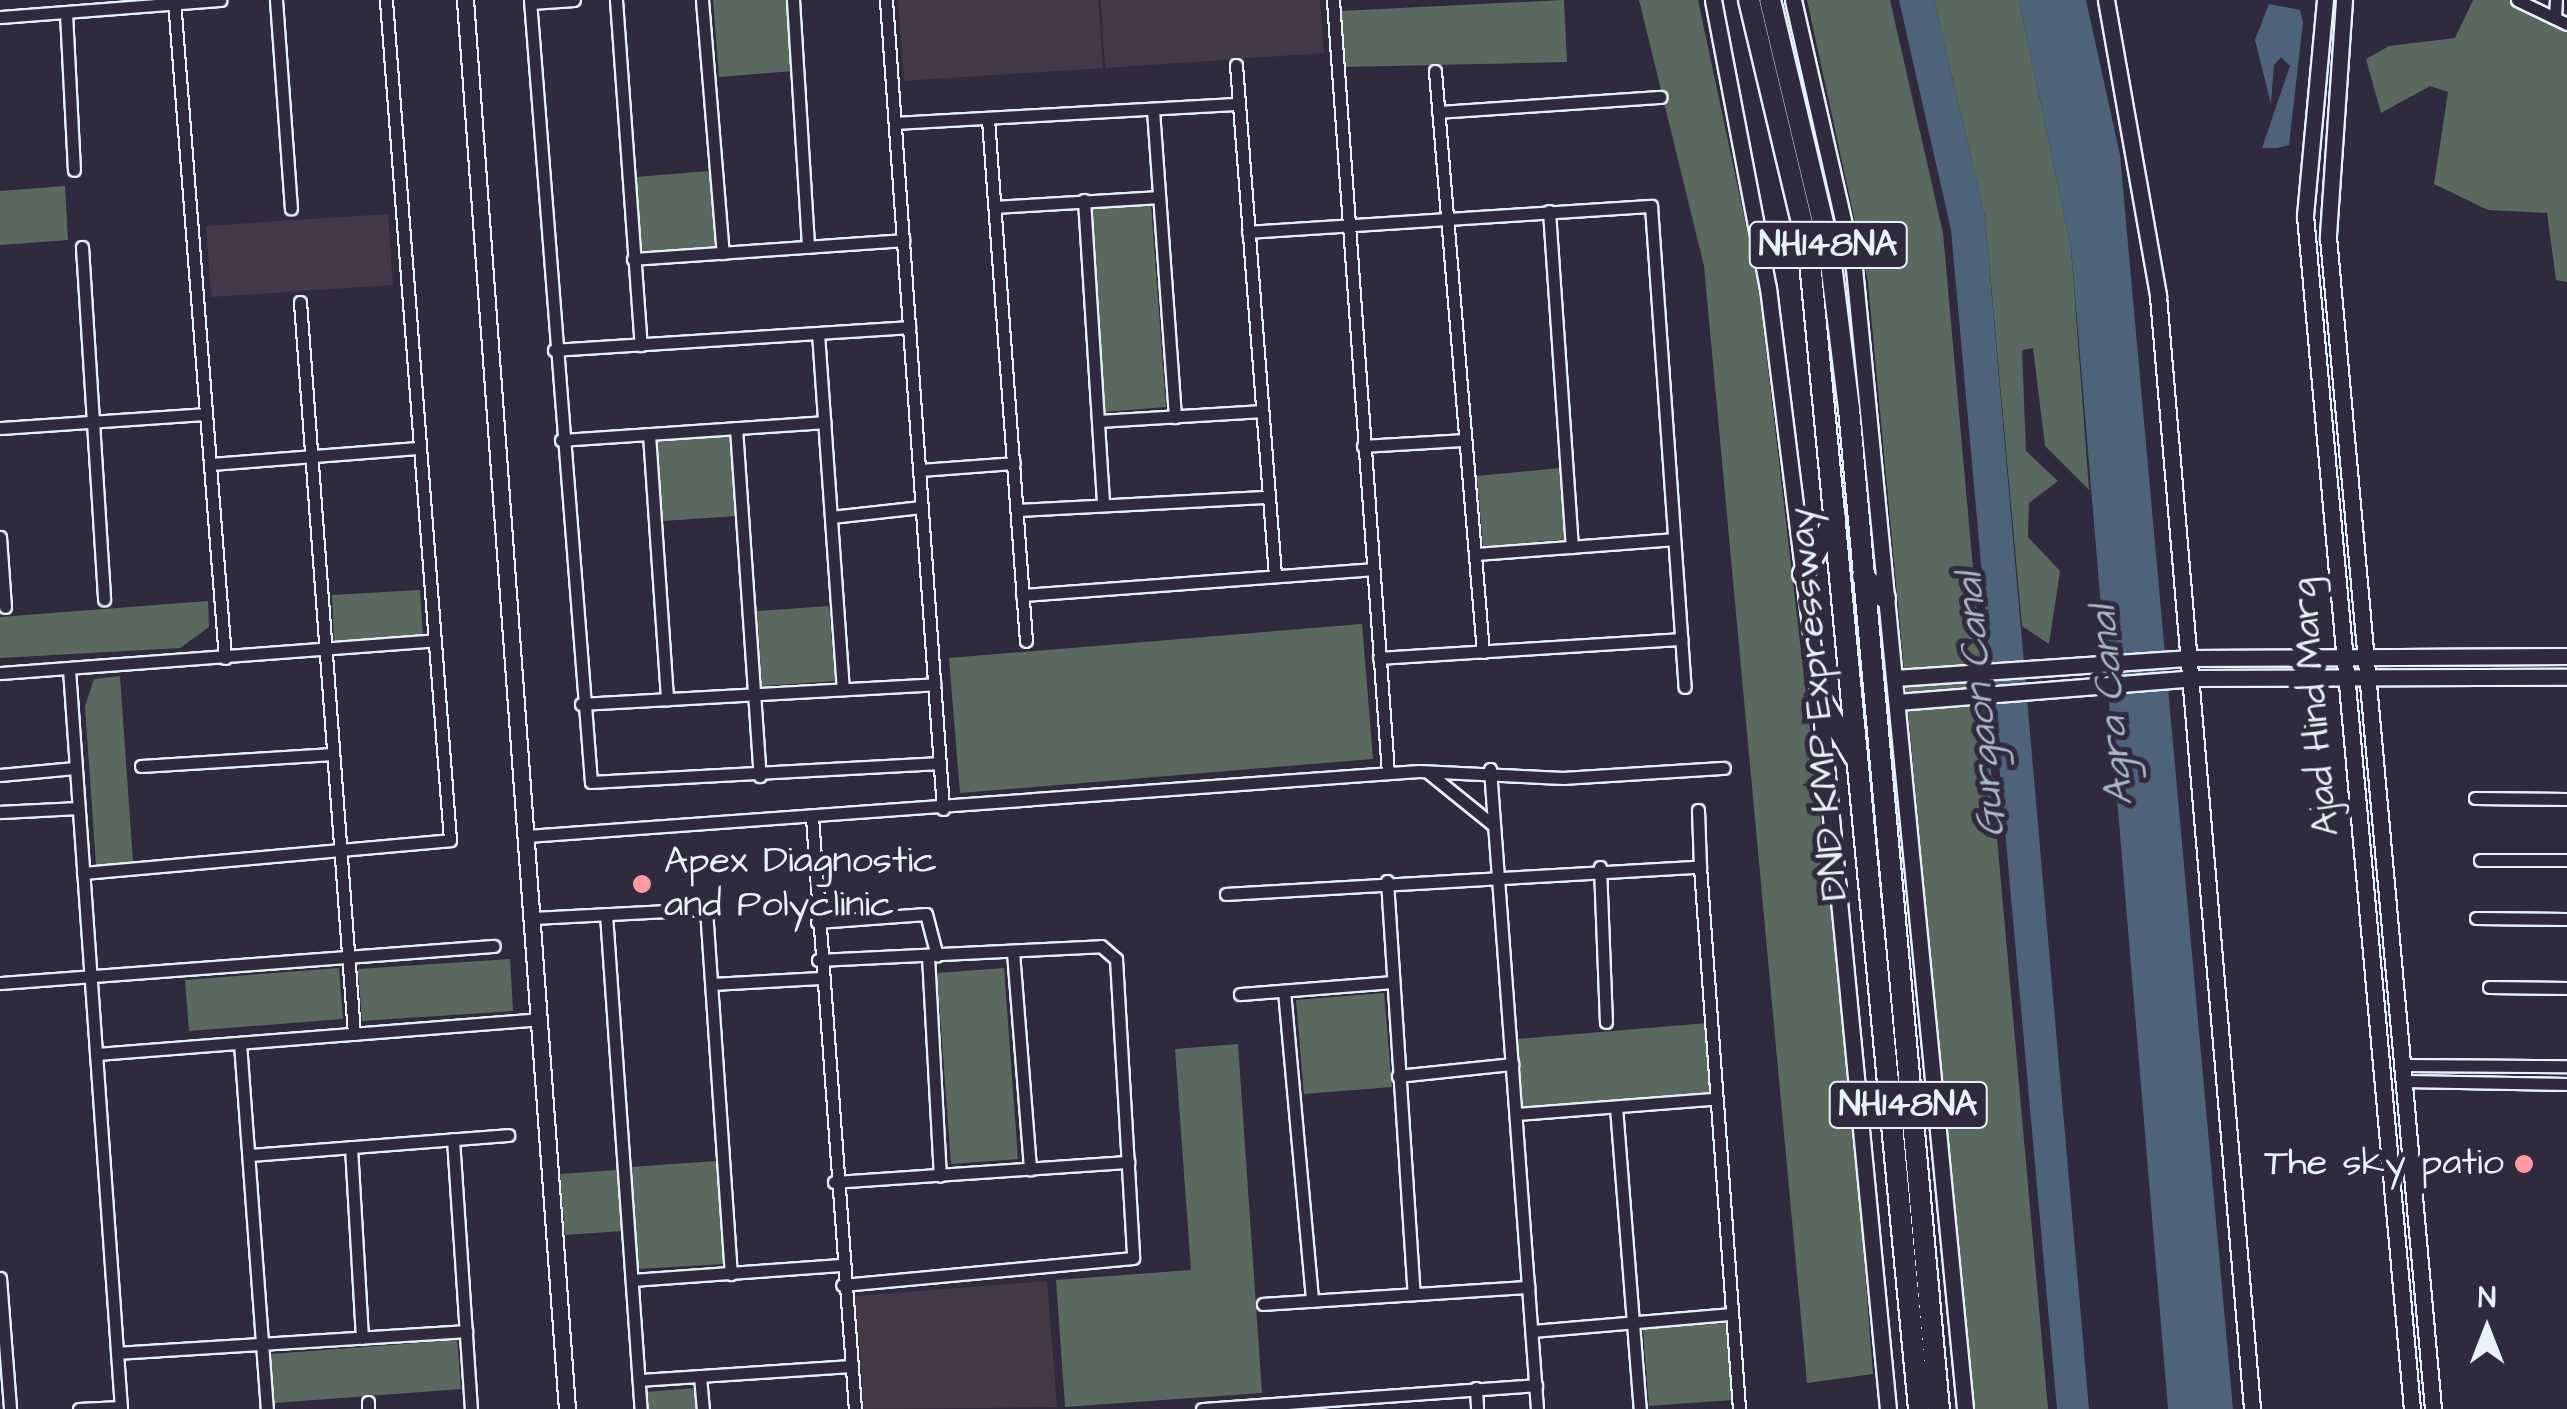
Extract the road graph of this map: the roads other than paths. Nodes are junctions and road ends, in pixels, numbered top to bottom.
1 (220, 0) edge
2 (276, 0) edge
3 (386, 0) edge
4 (464, 0) edge
5 (574, 0) edge
6 (616, 0) edge
7 (702, 0) edge
8 (792, 0) edge
9 (886, 0) edge
10 (1332, 0) edge
11 (1712, 0) edge
12 (1749, 0) edge
13 (1770, 0) edge
14 (1793, 0) edge
15 (2106, 0) edge
16 (2325, 0) edge
17 (2344, 0) edge
18 (2517, 0) edge
19 (2556, 0) edge
20 (175, 2) edge
21 (531, 2) edge
22 (66, 13) junction
23 (0, 16) edge
24 (2561, 21) edge
25 (1236, 65) dead end
26 (1435, 71) dead end
27 (1660, 97) dead end
28 (1238, 104) junction
29 (1153, 110) junction
30 (1438, 112) junction
31 (988, 118) junction
32 (894, 123) junction
33 (74, 170) dead end
34 (1159, 198) junction
35 (1084, 200) junction
36 (995, 206) junction
37 (291, 208) dead end
38 (1550, 210) junction
39 (1447, 218) junction
40 (1346, 225) junction
41 (1248, 232) junction
42 (903, 240) junction
43 (82, 247) dead end
44 (808, 247) junction
45 (723, 253) junction
46 (633, 259) junction
47 (300, 302) dead end
48 (909, 327) junction
49 (818, 333) junction
50 (640, 345) junction
51 (554, 350) junction
52 (1262, 411) junction
53 (206, 414) junction
54 (1175, 417) junction
55 (1100, 420) junction
56 (824, 422) junction
57 (92, 424) junction
58 (0, 428) edge
59 (736, 428) junction
60 (649, 434) junction
61 (561, 440) junction
62 (1465, 440) junction
63 (1363, 446) junction
64 (418, 448) junction
65 (311, 456) junction
66 (1014, 463) junction
67 (210, 464) junction
68 (919, 470) junction
69 (1268, 497) junction
70 (1103, 504) junction
71 (922, 507) junction
72 (1018, 510) junction
73 (831, 517) junction
74 (1835, 518) junction
75 (0, 537) edge
76 (1673, 539) junction
77 (1572, 547) junction
78 (1475, 554) junction
79 (1373, 569) junction
80 (1804, 574) junction
81 (1275, 576) junction
82 (1863, 576) junction
83 (1022, 595) junction
84 (1886, 598) junction
85 (104, 599) dead end
86 (5, 607) dead end
87 (1682, 639) junction
88 (434, 640) junction
89 (1026, 641) dead end
90 (326, 652) junction
91 (1483, 652) junction
92 (2567, 656) edge
93 (224, 658) junction
94 (1379, 658) junction
95 (2183, 658) junction
96 (2087, 664) junction
97 (2345, 665) junction
98 (2365, 665) junction
99 (70, 669) junction
100 (0, 674) edge
101 (2567, 677) edge
102 (1895, 678) junction
103 (2186, 678) junction
104 (934, 684) junction
105 (2086, 684) junction
106 (1685, 686) dead end
107 (844, 689) junction
108 (754, 694) junction
109 (1818, 696) junction
110 (667, 699) junction
111 (1897, 702) junction
112 (582, 704) junction
113 (333, 754) junction
114 (940, 763) junction
115 (1858, 763) junction
116 (141, 766) dead end
117 (75, 768) junction
118 (1724, 768) dead end
119 (1490, 769) junction
120 (1419, 770) junction
121 (1388, 773) junction
122 (0, 775) edge
123 (760, 776) junction
124 (2475, 798) dead end
125 (2567, 800) edge
126 (78, 808) junction
127 (943, 808) junction
128 (1698, 810) dead end
129 (0, 812) edge
130 (812, 816) junction
131 (1494, 828) junction
132 (527, 836) junction
133 (340, 854) junction
134 (2480, 860) dead end
135 (2567, 860) edge
136 (1600, 868) junction
137 (1700, 868) junction
138 (83, 872) junction
139 (1498, 875) junction
140 (1387, 881) junction
141 (1226, 894) dead end
142 (606, 914) junction
143 (533, 918) junction
144 (2476, 918) dead end
145 (2567, 919) edge
146 (817, 922) junction
147 (494, 946) dead end
148 (1013, 952) junction
149 (347, 953) junction
150 (932, 956) junction
151 (818, 960) junction
152 (90, 972) junction
153 (819, 978) junction
154 (1392, 982) junction
155 (0, 983) edge
156 (713, 984) junction
157 (2489, 987) dead end
158 (2567, 988) edge
159 (1284, 991) junction
160 (1240, 994) dead end
161 (540, 1019) junction
162 (1606, 1022) dead end
163 (354, 1034) junction
164 (240, 1043) junction
165 (96, 1054) junction
166 (1512, 1064) junction
167 (2567, 1066) edge
168 (2405, 1073) junction
169 (1398, 1076) junction
170 (2567, 1084) edge
171 (1714, 1099) junction
172 (1616, 1107) junction
173 (1516, 1114) junction
174 (508, 1135) dead end
175 (454, 1139) junction
176 (351, 1147) junction
177 (249, 1155) junction
178 (1128, 1162) junction
179 (1030, 1169) junction
180 (940, 1176) junction
181 (834, 1182) junction
182 (840, 1265) junction
183 (732, 1274) junction
184 (0, 1278) edge
185 (632, 1280) junction
186 (842, 1285) junction
187 (1528, 1288) junction
188 (1414, 1294) junction
189 (1312, 1301) junction
190 (1263, 1304) dead end
191 (1730, 1314) junction
192 (1633, 1323) junction
193 (466, 1331) junction
194 (1532, 1331) junction
195 (362, 1338) junction
196 (262, 1344) junction
197 (117, 1354) junction
198 (850, 1366) junction
199 (700, 1376) junction
200 (639, 1380) junction
201 (1536, 1385) junction
202 (1476, 1388) junction
203 (1332, 1405) edge
204 (121, 1408) edge
205 (10, 1409) edge
206 (78, 1409) edge
207 (267, 1409) edge
208 (470, 1409) edge
209 (567, 1409) edge
210 (642, 1409) edge
211 (703, 1409) edge
212 (855, 1409) edge
213 (1202, 1409) edge
214 (1478, 1409) edge
215 (1538, 1409) edge
216 (1640, 1409) edge
217 (1739, 1409) edge
218 (1888, 1409) edge
219 (1920, 1409) edge
220 (1939, 1409) edge
221 (1965, 1409) edge
222 (2252, 1409) edge
223 (2412, 1409) edge
224 (2433, 1409) edge

1 - 20 street
2 - 37 street
3 - 64 street
4 - 132 street
5 - 21 street
6 - 46 street
7 - 45 street
8 - 44 street
9 - 32 street
10 - 40 street
11 - 80 street
12 - 74 highway, DND KMP Expressway / NH148NA
13 - 82 highway, DND KMP Expressway / NH148NA
14 - 84 street
15 - 95 street
16 - 97 street, Ajad Hind Marg
17 - 98 street
18 - 24 street
19 - 24 street
20 - 22 street
20 - 53 street
21 - 51 street
22 - 23 street
22 - 33 street
25 - 28 street
26 - 30 street
27 - 30 street
28 - 29 street
28 - 41 street
29 - 31 street
29 - 34 street
30 - 39 street
31 - 32 street
31 - 36 street
32 - 42 street
34 - 35 street
34 - 54 street
35 - 36 street
35 - 55 street
36 - 66 street
38 - 39 street
38 - 76 street
38 - 77 street
39 - 40 street
39 - 62 street
40 - 41 street
40 - 63 street
41 - 52 street
42 - 44 street
42 - 48 street
43 - 57 street
44 - 45 street
45 - 46 street
46 - 50 street
47 - 65 street
48 - 49 street
48 - 68 street
49 - 50 street
49 - 56 street
50 - 51 street
51 - 61 street
52 - 54 street
52 - 69 street
53 - 57 street
53 - 67 street
54 - 55 street
55 - 70 street
56 - 59 street
56 - 73 street
57 - 58 street
57 - 85 street
59 - 60 street
59 - 108 street
60 - 61 street
60 - 110 street
61 - 112 street
62 - 63 street
62 - 78 street
63 - 79 street
64 - 65 street
64 - 88 street
65 - 67 street
65 - 90 street
66 - 68 street
66 - 72 street
67 - 93 street
68 - 71 street
69 - 70 street
69 - 81 street
70 - 72 street
71 - 73 street
71 - 104 street
72 - 83 street
73 - 107 street
74 - 80 highway
74 - 115 highway, DND KMP Expressway / NH148NA
75 - 86 street
76 - 77 street
76 - 87 street
77 - 78 street
78 - 91 street
79 - 81 street
79 - 94 street
80 - 109 street
81 - 83 street
82 - 84 highway
82 - 220 highway, DND KMP Expressway / NH148NA
83 - 89 street
84 - 102 street
87 - 91 street
87 - 106 street
88 - 90 street
88 - 133 street
90 - 93 street
90 - 113 street
91 - 94 street
92 - 98 street
93 - 99 street
94 - 121 street
95 - 96 street
95 - 97 street
95 - 103 street
96 - 102 street
96 - 105 street
97 - 98 street
97 - 103 street
97 - 223 street, Ajad Hind Marg
98 - 101 street
98 - 168 street
99 - 100 street
99 - 117 street
102 - 111 street
103 - 105 street
103 - 222 street
104 - 107 street
104 - 114 street
105 - 111 street
107 - 108 street
108 - 110 street
108 - 123 street
109 - 115 highway
109 - 218 street
110 - 112 street
111 - 221 street
112 - 123 street
113 - 116 street
113 - 133 street
114 - 123 street
114 - 127 street
115 - 219 highway, DND KMP Expressway / NH148NA
117 - 122 street
117 - 126 street
118 - 119 street
119 - 120 street
119 - 131 street
120 - 121 street
120 - 131 street
121 - 127 street
124 - 125 street
126 - 129 street
126 - 138 street
127 - 130 street
128 - 137 street
130 - 132 street
130 - 146 street
131 - 139 street
132 - 143 street
133 - 138 street
133 - 149 street
134 - 135 street
136 - 137 street
136 - 139 street
136 - 162 street
137 - 171 street
138 - 152 street
139 - 140 street
139 - 166 street
140 - 141 street
140 - 154 street
142 - 143 street
142 - 156 street
142 - 185 street
143 - 161 street
144 - 145 street
146 - 150 street
146 - 151 street
147 - 149 street
148 - 150 street
148 - 178 street
148 - 179 street
149 - 152 street
149 - 163 street
150 - 151 street
150 - 180 street
151 - 153 street
152 - 155 street
152 - 165 street
153 - 156 street
153 - 181 street
154 - 159 street
154 - 169 street
156 - 183 street
157 - 158 street
159 - 160 street
159 - 189 street
161 - 163 street
161 - 209 street
163 - 164 street
164 - 165 street
164 - 177 street
165 - 197 street
166 - 169 street
166 - 173 street
167 - 168 street
168 - 170 street
168 - 224 street
169 - 188 street
171 - 172 street
171 - 191 street
172 - 173 street
172 - 192 street
173 - 187 street
174 - 175 street
175 - 176 street
175 - 193 street
176 - 177 street
176 - 195 street
177 - 196 street
178 - 179 street
178 - 186 street
179 - 180 street
180 - 181 street
181 - 182 street
182 - 183 street
182 - 186 street
183 - 185 street
184 - 205 street
185 - 200 street
186 - 198 street
187 - 188 street
187 - 194 street
188 - 189 street
189 - 190 street
191 - 192 street
191 - 217 street
192 - 194 street
192 - 216 street
193 - 195 street
193 - 208 street
194 - 201 street
195 - 196 street
196 - 197 street
196 - 207 street
197 - 204 street
198 - 199 street
198 - 212 street
199 - 200 street
199 - 211 street
200 - 210 street
201 - 202 street
201 - 215 street
202 - 203 street
202 - 214 street
203 - 213 street
204 - 206 street

